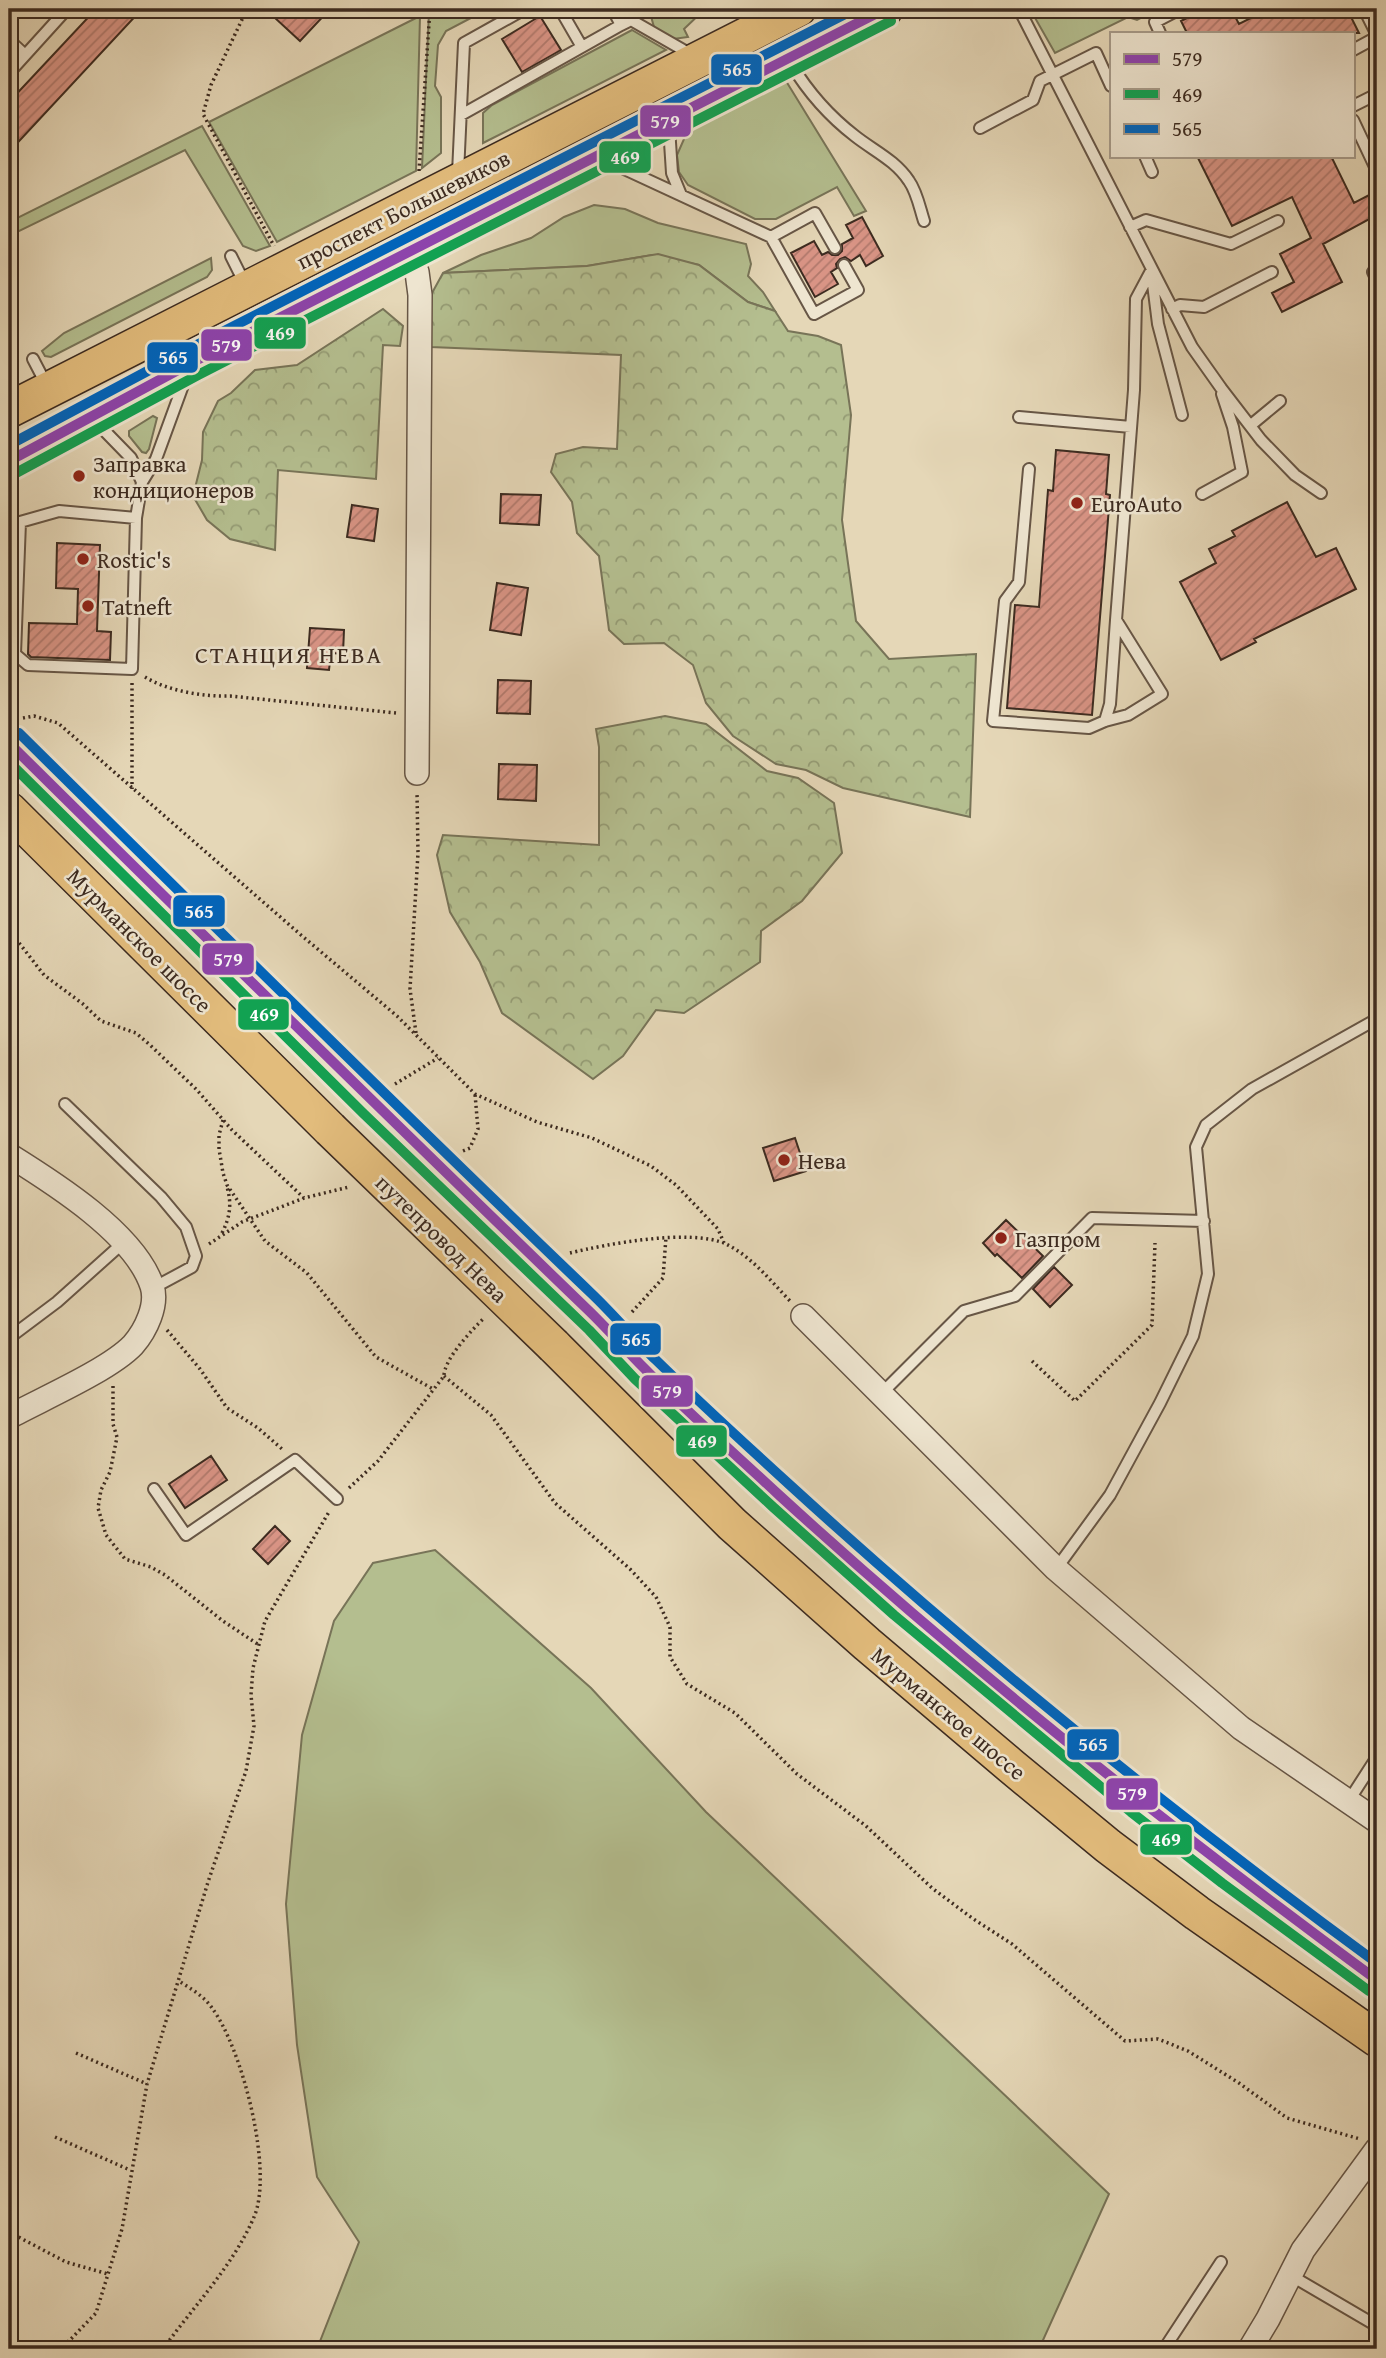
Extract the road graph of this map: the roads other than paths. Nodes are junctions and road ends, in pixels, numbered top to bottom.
1 (67, 9) edge
2 (525, 9) edge
3 (560, 9) edge
4 (885, 9) edge
5 (1019, 9) edge
6 (1180, 9) edge
7 (1364, 9) edge
8 (793, 10) edge
9 (614, 12) dead end
10 (621, 25) junction
11 (1160, 32) edge
12 (1377, 36) edge
13 (9, 40) edge
14 (582, 47) junction
15 (1354, 49) edge
16 (799, 52) junction
17 (25, 55) junction
18 (700, 58) junction
19 (9, 74) edge
20 (1054, 74) junction
21 (1110, 84) edge
22 (1377, 94) edge
23 (1354, 106) edge
24 (461, 115) junction
25 (670, 120) junction
26 (1354, 122) edge
27 (980, 128) dead end
28 (1146, 158) edge
29 (581, 164) junction
30 (1377, 171) edge
31 (1152, 172) dead end
32 (457, 182) junction
33 (681, 195) junction
34 (1278, 220) dead end
35 (924, 221) dead end
36 (1130, 227) junction
37 (771, 237) junction
38 (835, 248) dead end
39 (407, 252) junction
40 (231, 256) dead end
41 (844, 265) dead end
42 (1377, 267) edge
43 (1152, 270) junction
44 (1272, 272) dead end
45 (1377, 281) edge
46 (248, 288) junction
47 (1172, 309) junction
48 (33, 359) dead end
49 (191, 363) junction
50 (1220, 388) junction
51 (49, 389) junction
52 (1280, 401) dead end
53 (9, 410) edge
54 (1182, 415) dead end
55 (91, 418) junction
56 (1019, 418) dead end
57 (1251, 425) junction
58 (1131, 426) junction
59 (9, 461) edge
60 (1029, 469) dead end
61 (142, 482) junction
62 (1321, 493) dead end
63 (1202, 494) dead end
64 (136, 518) junction
65 (1116, 620) junction
66 (1105, 721) junction
67 (16, 730) edge
68 (417, 773) road end
69 (9, 810) edge
70 (1377, 1018) edge
71 (65, 1104) dead end
72 (330, 1129) joint
73 (9, 1155) edge
74 (1204, 1221) junction
75 (124, 1242) junction
76 (153, 1288) junction
77 (803, 1316) dead end
78 (9, 1338) edge
79 (554, 1346) joint
80 (881, 1394) junction
81 (9, 1417) edge
82 (154, 1489) dead end
83 (337, 1499) road end
84 (1056, 1569) junction
85 (1377, 1757) edge
86 (1347, 1802) junction
87 (1377, 1821) edge
88 (1377, 1980) edge
89 (1377, 2039) edge
90 (1371, 2145) edge
91 (1221, 2262) dead end
92 (1290, 2276) junction
93 (1377, 2326) edge
94 (1164, 2349) edge
95 (1250, 2349) edge

1 - 17 lane
2 - 24 lane
3 - 14 lane
4 - 16 main road, проспект Большевиков
5 - 20 lane
6 - 11 lane
7 - 12 lane
8 - 16 street
8 - 18 main road, проспект Большевиков
9 - 10 lane
10 - 14 lane
10 - 18 lane
12 - 15 lane
13 - 17 lane
14 - 24 lane
16 - 25 main road, проспект Большевиков
16 - 35 lane
17 - 19 lane
18 - 32 main road, проспект Большевиков
20 - 21 lane
20 - 27 lane
20 - 36 lane
22 - 23 lane
24 - 32 lane
25 - 29 main road, проспект Большевиков
25 - 33 lane
26 - 30 lane
28 - 31 lane
29 - 33 lane
29 - 39 main road, проспект Большевиков
32 - 46 main road, проспект Большевиков
33 - 37 lane
34 - 36 lane
36 - 43 lane
37 - 38 lane
37 - 41 lane
39 - 49 main road, проспект Большевиков
39 - 68 street
40 - 46 lane
42 - 45 lane
43 - 47 lane
43 - 54 lane
43 - 58 lane
44 - 47 lane
46 - 51 main road, проспект Большевиков
47 - 50 lane
48 - 51 lane
49 - 55 main road, проспект Большевиков
49 - 61 lane
50 - 57 lane
50 - 63 lane
51 - 53 main road, проспект Большевиков
52 - 57 lane
55 - 59 main road, проспект Большевиков
55 - 61 lane
56 - 58 lane
57 - 62 lane
58 - 65 lane
60 - 66 lane
61 - 64 lane
64 - 64 lane
65 - 66 lane
65 - 66 lane
67 - 88 main road, Мурманское шоссе, bridge
69 - 72 main road, Мурманское шоссе
70 - 74 lane
71 - 76 lane
72 - 79 main road, путепровод Нева, bridge
73 - 75 street
74 - 80 lane
74 - 84 lane
75 - 76 street
75 - 78 lane
76 - 81 street
77 - 80 street
79 - 89 main road, Мурманское шоссе
80 - 84 street
82 - 83 lane
84 - 86 street
85 - 86 lane
86 - 87 street
90 - 92 street
91 - 94 lane
92 - 93 lane
92 - 95 street

